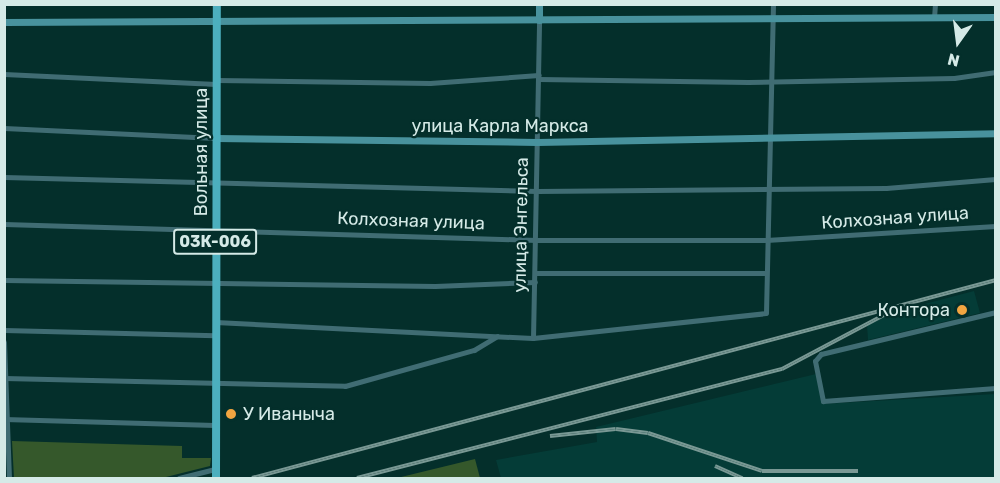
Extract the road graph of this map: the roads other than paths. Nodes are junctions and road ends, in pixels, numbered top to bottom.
1 (217, 4) edge
2 (539, 4) edge
3 (773, 4) edge
4 (935, 4) edge
5 (996, 17) edge
6 (934, 18) junction
7 (773, 19) junction
8 (217, 20) junction
9 (538, 20) junction
10 (4, 22) edge
11 (996, 72) edge
12 (4, 74) edge
13 (539, 77) junction
14 (772, 81) junction
15 (216, 82) junction
16 (4, 129) edge
17 (996, 133) edge
18 (216, 138) junction
19 (770, 138) junction
20 (537, 142) junction
21 (4, 177) edge
22 (996, 179) edge
23 (215, 184) junction
24 (537, 191) junction
25 (766, 191) junction
26 (4, 224) edge
27 (996, 226) edge
28 (216, 230) junction
29 (536, 240) junction
30 (766, 240) junction
31 (535, 273) junction
32 (766, 273) junction
33 (4, 280) edge
34 (215, 281) junction
35 (535, 282) junction
36 (996, 312) edge
37 (215, 322) junction
38 (4, 330) edge
39 (215, 335) junction
40 (497, 336) junction
41 (533, 338) junction
42 (4, 342) edge
43 (5, 378) edge
44 (215, 386) junction
45 (996, 388) edge
46 (6, 419) edge
47 (215, 425) junction
48 (6, 455) edge
49 (215, 469) junction
50 (9, 478) edge
51 (179, 478) edge
52 (216, 478) edge

1 - 8 main road, Вольная улица / 03К-006
2 - 9 street, улица Энгельса
3 - 7 street
4 - 6 street
5 - 6 street
6 - 7 street
7 - 9 street
7 - 14 street
8 - 9 street
8 - 10 street
8 - 15 main road, Вольная улица / 03К-006
9 - 13 street, улица Энгельса
11 - 14 street
12 - 15 street
13 - 14 street
13 - 15 street
13 - 20 street, улица Энгельса
14 - 19 street
15 - 18 main road, Вольная улица / 03К-006
16 - 18 street, улица Карла Маркса
17 - 19 street, улица Карла Маркса
18 - 20 street, улица Карла Маркса
18 - 23 main road, Вольная улица / 03К-006
19 - 20 street, улица Карла Маркса
19 - 25 street
20 - 24 street, улица Энгельса
21 - 23 street
22 - 25 street
23 - 24 street
23 - 28 main road, Вольная улица / 03К-006
24 - 25 street
24 - 29 street, улица Энгельса
25 - 30 street
26 - 28 street, Колхозная улица
27 - 30 street, Колхозная улица
28 - 29 street, Колхозная улица
28 - 34 main road, Вольная улица / 03К-006
29 - 30 street, Колхозная улица
29 - 31 street, улица Энгельса
30 - 32 street
31 - 32 street
31 - 35 street, улица Энгельса
32 - 41 street
33 - 34 street
34 - 35 street
34 - 37 main road, Вольная улица / 03К-006
35 - 41 street, улица Энгельса
36 - 45 street
37 - 39 main road, Вольная улица / 03К-006
37 - 40 street
38 - 39 street
39 - 44 main road, Вольная улица / 03К-006
40 - 41 street
40 - 44 street
42 - 43 street
43 - 44 street
43 - 46 street
44 - 47 main road, Вольная улица / 03К-006
46 - 47 street
46 - 48 street
47 - 49 main road, Вольная улица / 03К-006
48 - 50 street
49 - 51 street
49 - 52 main road, Вольная улица / 03К-006

